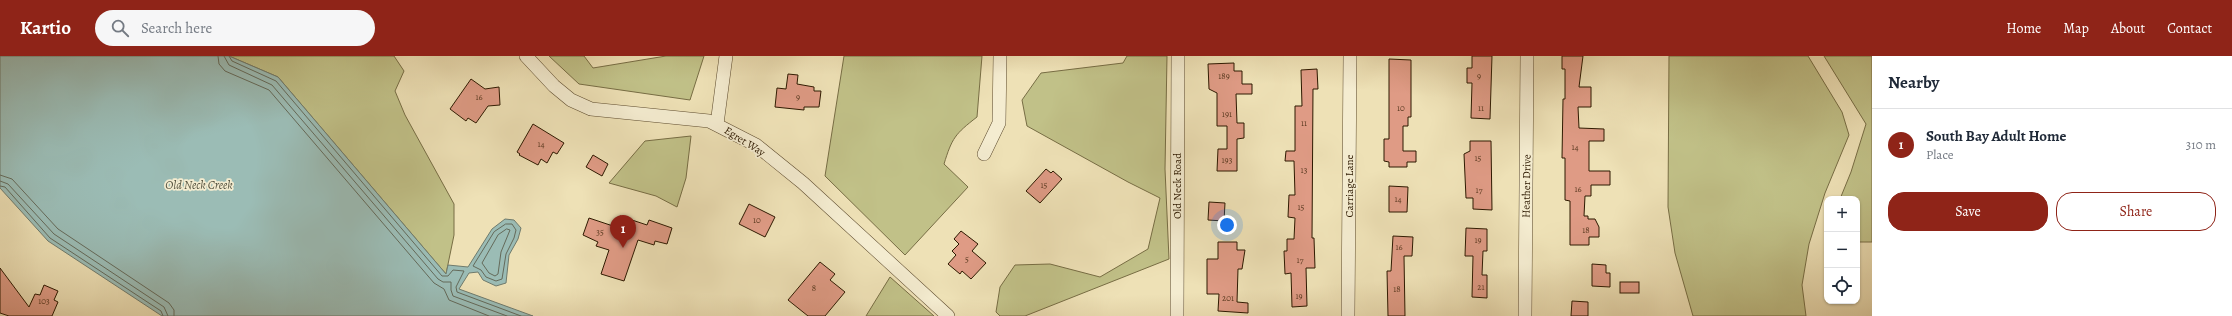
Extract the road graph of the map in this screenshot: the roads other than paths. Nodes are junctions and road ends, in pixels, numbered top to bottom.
1 (526, 56) edge
2 (726, 56) edge
3 (1000, 56) edge
4 (1178, 56) edge
5 (1350, 56) edge
6 (1528, 56) edge
7 (717, 124) junction
8 (984, 154) dead end
9 (948, 316) edge
10 (1177, 316) edge
11 (1348, 316) edge
12 (1525, 316) edge

1 - 7 street, Egret Way
2 - 7 street
3 - 8 street
4 - 10 street, Old Neck Road
5 - 11 street, Carriage Lane
6 - 12 street, Heather Drive
7 - 9 street, Egret Way

